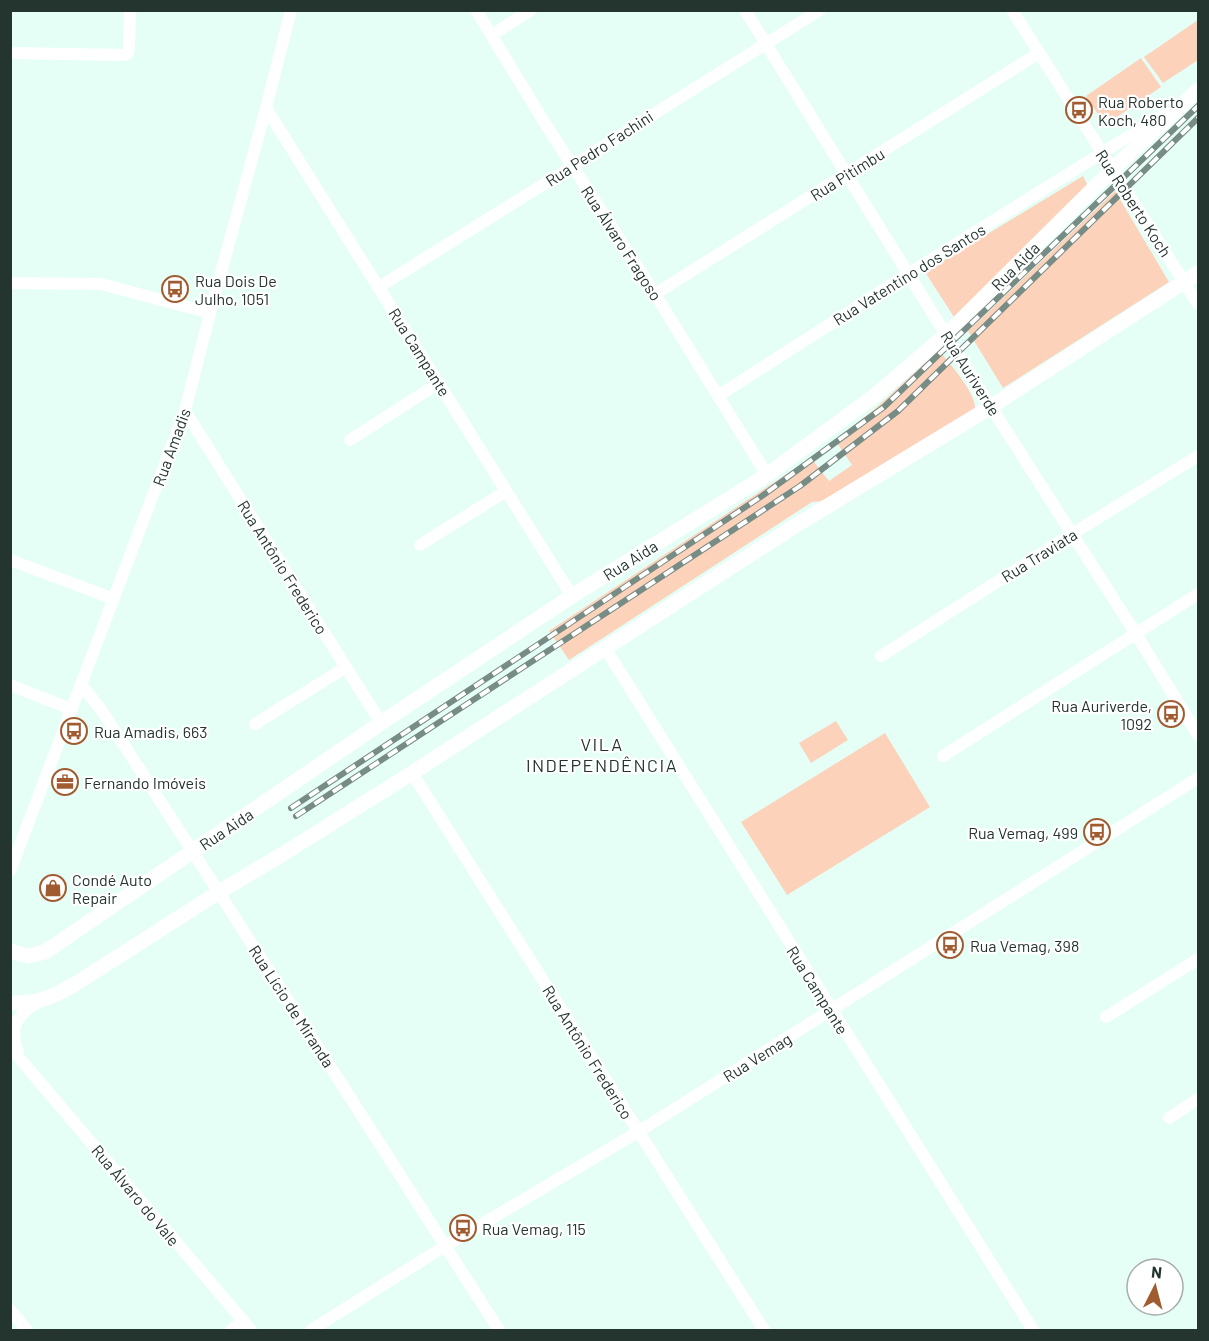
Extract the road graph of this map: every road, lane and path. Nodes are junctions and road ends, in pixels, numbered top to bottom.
1 (130, 10) edge
2 (291, 10) edge
3 (476, 10) edge
4 (531, 10) edge
5 (745, 10) edge
6 (820, 10) edge
7 (1012, 10) edge
8 (492, 35) junction
9 (766, 45) junction
10 (10, 53) edge
11 (1039, 53) junction
12 (1194, 94) edge
13 (266, 108) junction
14 (1102, 154) junction
15 (573, 166) junction
16 (1112, 170) junction
17 (846, 175) junction
18 (1198, 273) edge
19 (908, 274) junction
20 (1185, 281) junction
21 (10, 283) edge
22 (379, 287) junction
23 (655, 294) junction
24 (1198, 304) edge
25 (210, 313) junction
26 (947, 334) junction
27 (439, 383) junction
28 (718, 396) junction
29 (992, 406) junction
30 (185, 411) junction
31 (350, 440) dead end
32 (1198, 456) edge
33 (767, 475) junction
34 (506, 490) junction
35 (1072, 534) junction
36 (420, 545) dead end
37 (10, 560) edge
38 (1198, 594) edge
39 (572, 596) junction
40 (114, 599) junction
41 (1136, 634) junction
42 (605, 648) junction
43 (881, 656) dead end
44 (346, 667) junction
45 (81, 684) junction
46 (10, 686) edge
47 (71, 709) junction
48 (381, 723) junction
49 (255, 724) dead end
50 (1198, 735) edge
51 (944, 756) dead end
52 (412, 773) junction
53 (1198, 777) edge
54 (193, 852) junction
55 (10, 871) edge
56 (219, 892) junction
57 (10, 951) edge
58 (1198, 959) edge
59 (41, 1001) junction
60 (10, 1003) edge
61 (831, 1010) junction
62 (1106, 1017) dead end
63 (10, 1046) edge
64 (20, 1059) junction
65 (1198, 1099) edge
66 (1169, 1118) dead end
67 (638, 1132) junction
68 (445, 1246) junction
69 (10, 1310) edge
70 (247, 1326) edge
71 (496, 1329) edge
72 (27, 1330) edge
73 (231, 1330) edge
74 (311, 1330) edge
75 (764, 1330) edge
76 (1033, 1330) edge

1 - 10 street
2 - 13 street, Rua Amadis
3 - 8 street, Rua Álvaro Fragoso
4 - 8 street
5 - 9 street, Rua Auriverde
6 - 9 street, Rua Pedro Fachini
7 - 11 street, Rua Roberto Koch
8 - 15 street, Rua Álvaro Fragoso
9 - 15 street, Rua Pedro Fachini
9 - 17 street, Rua Auriverde
11 - 14 street, Rua Roberto Koch
11 - 17 street, Rua Pitimbu
12 - 14 street, Rua Vatentino dos Santos
12 - 16 street, Rua Aida
13 - 22 street, Rua Campante
13 - 25 street, Rua Amadis
14 - 16 street, Rua Roberto Koch
14 - 19 street, Rua Vatentino dos Santos
15 - 22 street, Rua Pedro Fachini
15 - 23 street, Rua Álvaro Fragoso
16 - 20 street, Rua Roberto Koch
16 - 26 street, Rua Aida
17 - 19 street, Rua Auriverde
17 - 23 street, Rua Pitimbu
18 - 20 street
19 - 26 street, Rua Auriverde
19 - 28 street, Rua Vatentino dos Santos
20 - 24 street, Rua Roberto Koch
20 - 29 street
21 - 25 street
22 - 27 street, Rua Campante
23 - 28 street, Rua Álvaro Fragoso
25 - 30 street, Rua Amadis
26 - 29 street, Rua Auriverde
26 - 33 street, Rua Aida
27 - 31 street
27 - 34 street, Rua Campante
28 - 33 street, Rua Álvaro Fragoso
29 - 35 street, Rua Auriverde
29 - 42 street
30 - 40 street, Rua Amadis
30 - 44 street, Rua Antônio Frederico
32 - 35 street, Rua Traviata
33 - 39 street, Rua Aida
34 - 36 street
34 - 39 street, Rua Campante
35 - 41 street, Rua Auriverde
35 - 43 street, Rua Traviata
37 - 40 street
38 - 41 street
39 - 48 street, Rua Aida
40 - 45 street, Rua Amadis
41 - 50 street, Rua Auriverde
41 - 51 street
42 - 52 street
42 - 61 street, Rua Campante
44 - 48 street, Rua Antônio Frederico
44 - 49 street
45 - 47 street, Rua Amadis
45 - 54 street, Rua Lício de Miranda
46 - 47 street
47 - 55 street, Rua Amadis
48 - 54 street, Rua Aida
52 - 56 street
52 - 67 street, Rua Antônio Frederico
53 - 61 street, Rua Vemag
54 - 56 street, Rua Lício de Miranda
54 - 57 street, Rua Aida
56 - 59 street
56 - 68 street, Rua Lício de Miranda
58 - 62 street
59 - 60 street
59 - 64 street, Rua Álvaro do Vale
61 - 67 street, Rua Vemag
61 - 76 street, Rua Campante
63 - 64 street, Rua Álvaro do Vale
64 - 70 street, Rua Álvaro do Vale
65 - 66 street
67 - 68 street, Rua Vemag
67 - 75 street, Rua Antônio Frederico
68 - 71 street, Rua Lício de Miranda
68 - 74 street, Rua Vemag
69 - 72 street
70 - 73 street

